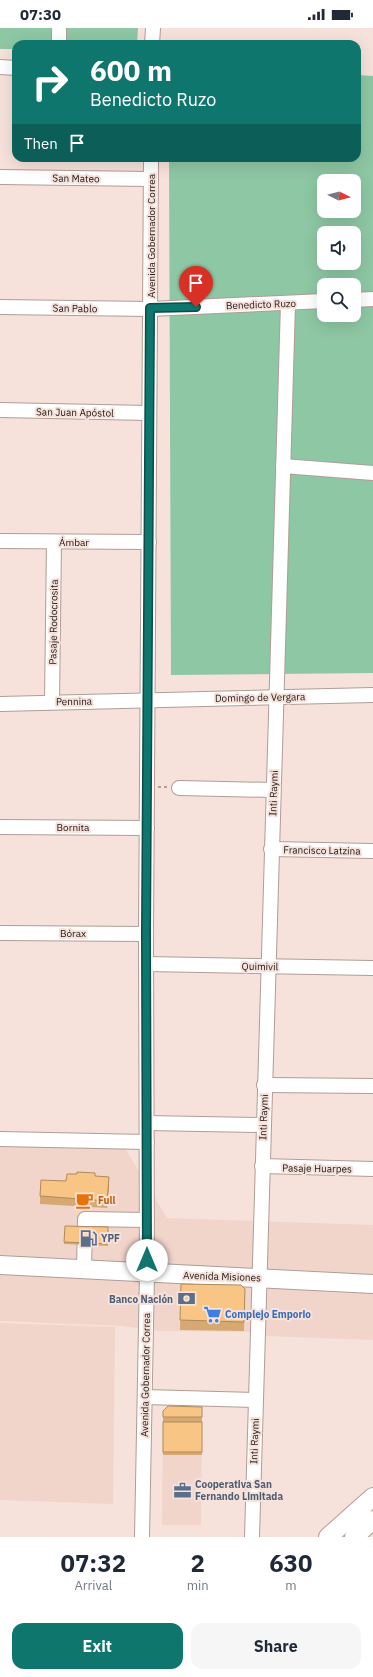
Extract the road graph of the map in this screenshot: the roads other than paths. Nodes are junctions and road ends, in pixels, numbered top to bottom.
1 (59, 28) edge
2 (153, 28) edge
3 (59, 40) edge
4 (152, 40) edge
5 (0, 67) edge
6 (12, 68) edge
7 (151, 162) edge
8 (0, 177) edge
9 (151, 179) junction
10 (361, 300) edge
11 (373, 300) edge
12 (317, 302) edge
13 (288, 303) junction
14 (0, 307) edge
15 (150, 308) junction
16 (0, 410) edge
17 (150, 413) junction
18 (283, 466) junction
19 (373, 473) edge
20 (0, 541) edge
21 (54, 542) junction
22 (149, 542) junction
23 (373, 695) edge
24 (275, 697) junction
25 (148, 699) junction
26 (52, 702) junction
27 (0, 704) edge
28 (179, 788) road end
29 (273, 790) junction
30 (0, 827) edge
31 (147, 828) junction
32 (271, 849) junction
33 (373, 851) edge
34 (0, 933) edge
35 (146, 934) junction
36 (146, 964) junction
37 (268, 966) junction
38 (373, 968) edge
39 (264, 1085) junction
40 (373, 1086) edge
41 (147, 1123) junction
42 (263, 1125) junction
43 (0, 1139) edge
44 (147, 1142) junction
45 (262, 1166) junction
46 (373, 1169) edge
47 (147, 1220) junction
48 (0, 1265) edge
49 (84, 1269) junction
50 (147, 1273) junction
51 (259, 1277) junction
52 (373, 1284) edge
53 (144, 1397) junction
54 (255, 1400) junction
55 (373, 1497) edge
56 (373, 1520) edge
57 (142, 1537) edge
58 (252, 1537) edge
59 (328, 1537) edge
60 (354, 1537) edge

1 - 3 street
2 - 4 street
5 - 6 street
7 - 9 street, Avenida Gobernador Correa
8 - 9 street, San Mateo
9 - 15 street, Avenida Gobernador Correa
10 - 11 street
12 - 13 street, Benedicto Ruzo
13 - 15 street, Benedicto Ruzo
13 - 18 street, Inti Raymi
14 - 15 street, San Pablo
15 - 17 street, Avenida Gobernador Correa
16 - 17 street, San Juan Apóstol
17 - 22 street, Avenida Gobernador Correa
18 - 19 street
18 - 24 street, Inti Raymi
20 - 21 street, Ámbar
21 - 22 street, Ámbar
21 - 26 street, Pasaje Rodocrosita
22 - 25 street, Avenida Gobernador Correa
23 - 24 street, Domingo de Vergara
24 - 25 street, Domingo de Vergara
24 - 29 street, Inti Raymi
25 - 26 street, Pennina
25 - 31 street, Avenida Gobernador Correa
26 - 27 street, Pennina
28 - 29 street
29 - 32 street, Inti Raymi
30 - 31 street, Bornita
31 - 35 street, Avenida Gobernador Correa
32 - 33 street, Francisco Latzina
32 - 37 street, Inti Raymi
34 - 35 street, Bórax
35 - 36 street, Avenida Gobernador Correa
36 - 37 street, Quimivil
36 - 41 street, Avenida Gobernador Correa
37 - 38 street, Quimivil
37 - 39 street, Inti Raymi
39 - 40 street
39 - 42 street, Inti Raymi
41 - 42 street
41 - 44 street, Avenida Gobernador Correa
42 - 45 street, Inti Raymi
43 - 44 street
44 - 47 street, Avenida Gobernador Correa
45 - 46 street, Pasaje Huarpes
45 - 51 street, Inti Raymi
47 - 49 street
47 - 50 street, Avenida Gobernador Correa
48 - 49 main road, Avenida Misiones
49 - 50 main road, Avenida Misiones
50 - 51 main road, Avenida Misiones
50 - 53 street, Avenida Gobernador Correa
51 - 52 main road, Avenida Misiones
51 - 54 street, Inti Raymi
53 - 54 street
53 - 57 street, Avenida Gobernador Correa
54 - 58 street, Inti Raymi
55 - 59 main road
56 - 60 main road

